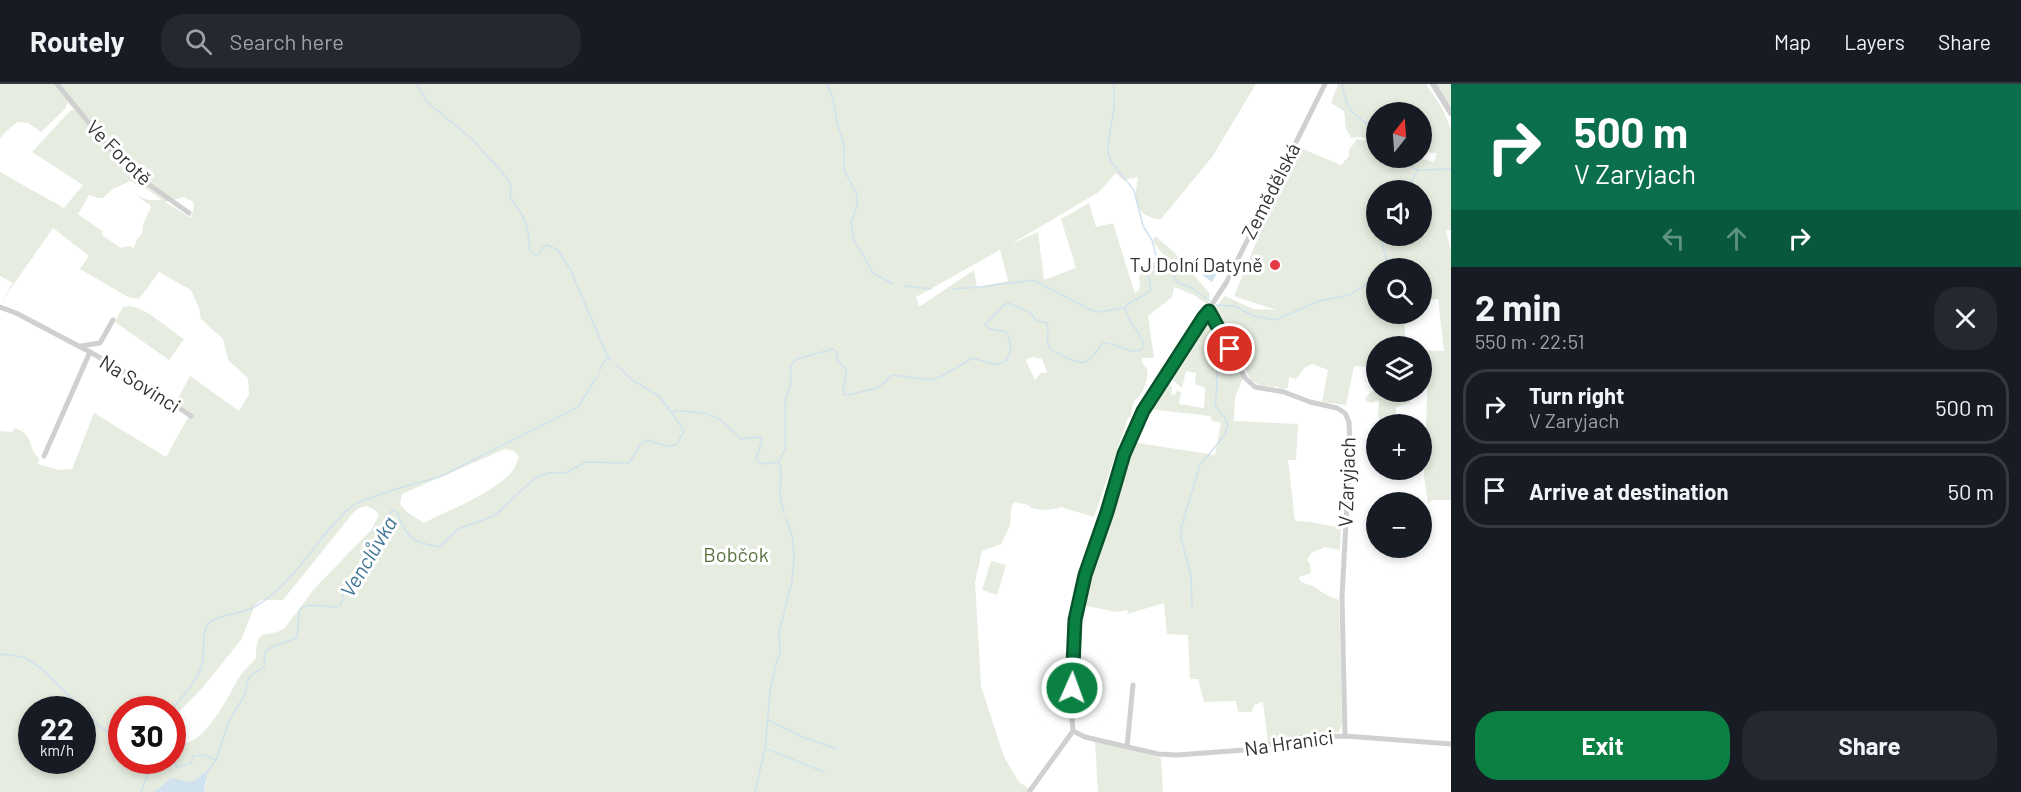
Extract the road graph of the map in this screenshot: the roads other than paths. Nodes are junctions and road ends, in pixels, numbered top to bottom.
1 (57, 84) edge
2 (1324, 84) edge
3 (1433, 84) edge
4 (1451, 113) edge
5 (189, 213) dead end
6 (0, 307) edge
7 (1209, 311) junction
8 (113, 320) dead end
9 (79, 347) junction
10 (90, 352) junction
11 (190, 416) dead end
12 (44, 456) dead end
13 (1133, 684) dead end
14 (1073, 731) junction
15 (1346, 736) junction
16 (1451, 744) edge
17 (1127, 747) junction
18 (1029, 792) edge

1 - 5 street, Ve Forotě
2 - 7 street, Zemědělská
3 - 4 street
6 - 9 street, Na Sovinci
7 - 14 street, Zemědělská
7 - 15 street, V Zaryjach
8 - 9 street, Na Sovinci
9 - 10 street, Na Sovinci
10 - 11 street, Na Sovinci
10 - 12 street, Na Sovinci
13 - 17 street
14 - 17 street, Na Hranici
14 - 18 street
15 - 16 street, Na Hranici
15 - 17 street, Na Hranici

